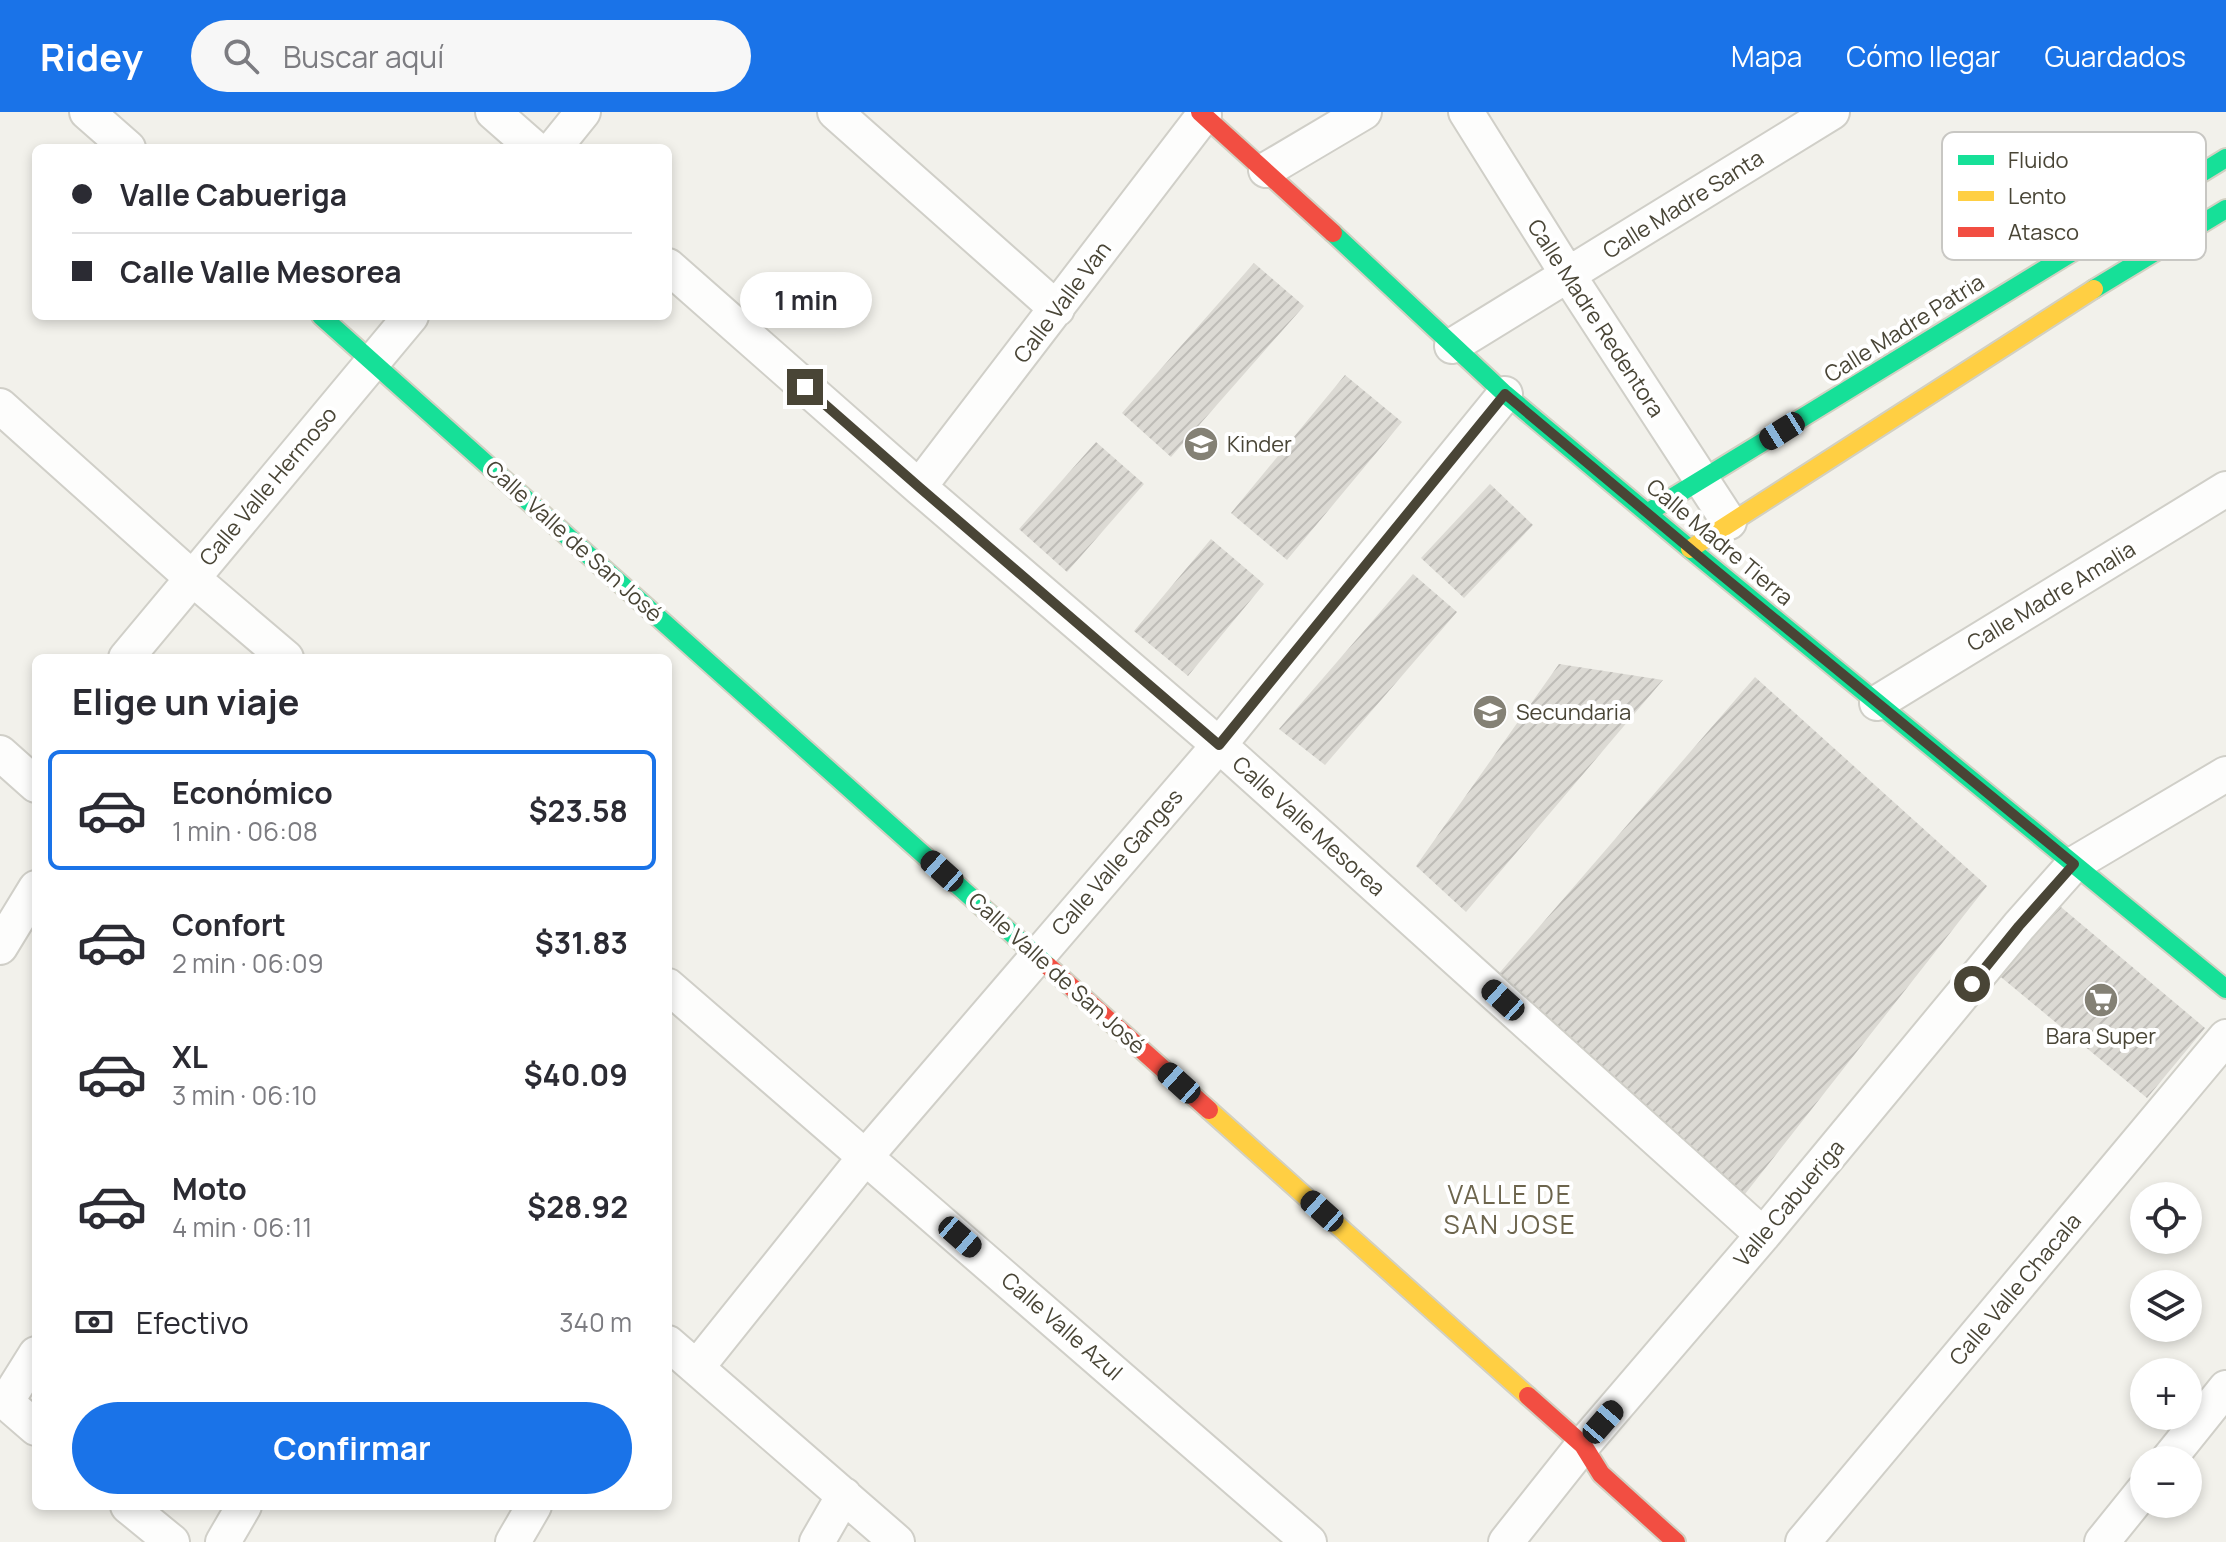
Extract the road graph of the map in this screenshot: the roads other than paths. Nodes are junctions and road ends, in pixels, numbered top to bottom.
1 (87, 112) edge
2 (493, 112) edge
3 (583, 112) edge
4 (835, 112) edge
5 (1364, 112) edge
6 (1466, 112) edge
7 (1832, 112) edge
8 (1202, 114) edge
9 (123, 144) edge
10 (529, 144) edge
11 (557, 144) edge
12 (2226, 158) edge
13 (1266, 170) junction
14 (2206, 170) edge
15 (2226, 209) edge
16 (2206, 221) edge
17 (2060, 260) edge
18 (2142, 260) edge
19 (672, 270) edge
20 (1568, 275) junction
21 (1057, 309) junction
22 (326, 320) edge
23 (408, 320) edge
24 (1452, 346) junction
25 (373, 361) junction
26 (1505, 394) junction
27 (0, 406) edge
28 (1701, 481) junction
29 (919, 487) junction
30 (2226, 489) edge
31 (1647, 513) junction
32 (1729, 522) junction
33 (1690, 549) junction
34 (191, 577) junction
35 (129, 654) edge
36 (281, 654) edge
37 (1877, 703) junction
38 (1219, 745) junction
39 (0, 753) edge
40 (2226, 774) edge
41 (32, 776) edge
42 (2074, 864) junction
43 (32, 895) edge
44 (0, 947) edge
45 (1037, 956) junction
46 (672, 989) edge
47 (2226, 989) edge
48 (2226, 1037) edge
49 (866, 1156) junction
50 (1763, 1235) junction
51 (672, 1346) edge
52 (32, 1360) edge
53 (697, 1367) junction
54 (2226, 1388) edge
55 (3, 1400) edge
56 (32, 1425) edge
57 (1583, 1445) junction
58 (2179, 1446) edge
59 (844, 1495) junction
60 (2130, 1507) edge
61 (242, 1510) edge
62 (532, 1510) edge
63 (133, 1523) edge
64 (172, 1542) edge
65 (223, 1542) edge
66 (513, 1542) edge
67 (817, 1542) edge
68 (897, 1542) edge
69 (1309, 1542) edge
70 (1506, 1542) edge
71 (1676, 1542) edge
72 (1803, 1542) edge
73 (2102, 1542) edge

1 - 9 street
2 - 10 street
3 - 11 street
4 - 21 street
5 - 13 street
6 - 20 street, Calle Madre Redentora
7 - 20 street, Calle Madre Santa
8 - 13 street, Calle Madre Tierra
8 - 21 street, Calle Valle Van
12 - 14 street, Calle Madre Patria
13 - 24 street, Calle Madre Tierra
15 - 16 street
17 - 28 street, Calle Madre Patria
18 - 32 street
19 - 29 street, Calle Valle Mesorea
20 - 24 street, Calle Madre Santa
20 - 28 street, Calle Madre Redentora
21 - 29 street, Calle Valle Van
22 - 25 street, Calle Valle de San José
23 - 25 street, Calle Valle Hermoso
24 - 26 street, Calle Madre Tierra
25 - 34 street, Calle Valle Hermoso
25 - 45 street, Calle Valle de San José
26 - 31 street, Calle Madre Tierra
26 - 38 street, Calle Valle Ganges
27 - 34 street
28 - 31 street, Calle Madre Patria
28 - 32 street, Calle Madre Redentora
29 - 38 street, Calle Valle Mesorea
30 - 37 street, Calle Madre Amalia
31 - 33 street, Calle Madre Tierra
32 - 33 street
33 - 37 street, Calle Madre Tierra
34 - 35 street, Calle Valle Hermoso
34 - 36 street
37 - 42 street, Calle Madre Tierra
38 - 45 street, Calle Valle Ganges
38 - 50 street, Calle Valle Mesorea
39 - 41 street
40 - 42 street, Valle Cabueriga
42 - 47 street, Calle Madre Tierra
42 - 50 street, Valle Cabueriga
43 - 44 street
45 - 49 street, Calle Valle Ganges
45 - 57 street, Calle Valle de San José
46 - 49 street, Calle Valle Azul
48 - 72 street, Calle Valle Chacala
49 - 53 street, Calle Valle Ganges
49 - 69 street, Calle Valle Azul
50 - 57 street, Valle Cabueriga
51 - 53 street
52 - 55 street
53 - 59 street
54 - 58 street
55 - 56 street
57 - 70 street, Valle Cabueriga
57 - 71 street, Calle Valle de San José
59 - 67 street
59 - 68 street
60 - 73 street
61 - 65 street
62 - 66 street
63 - 64 street

